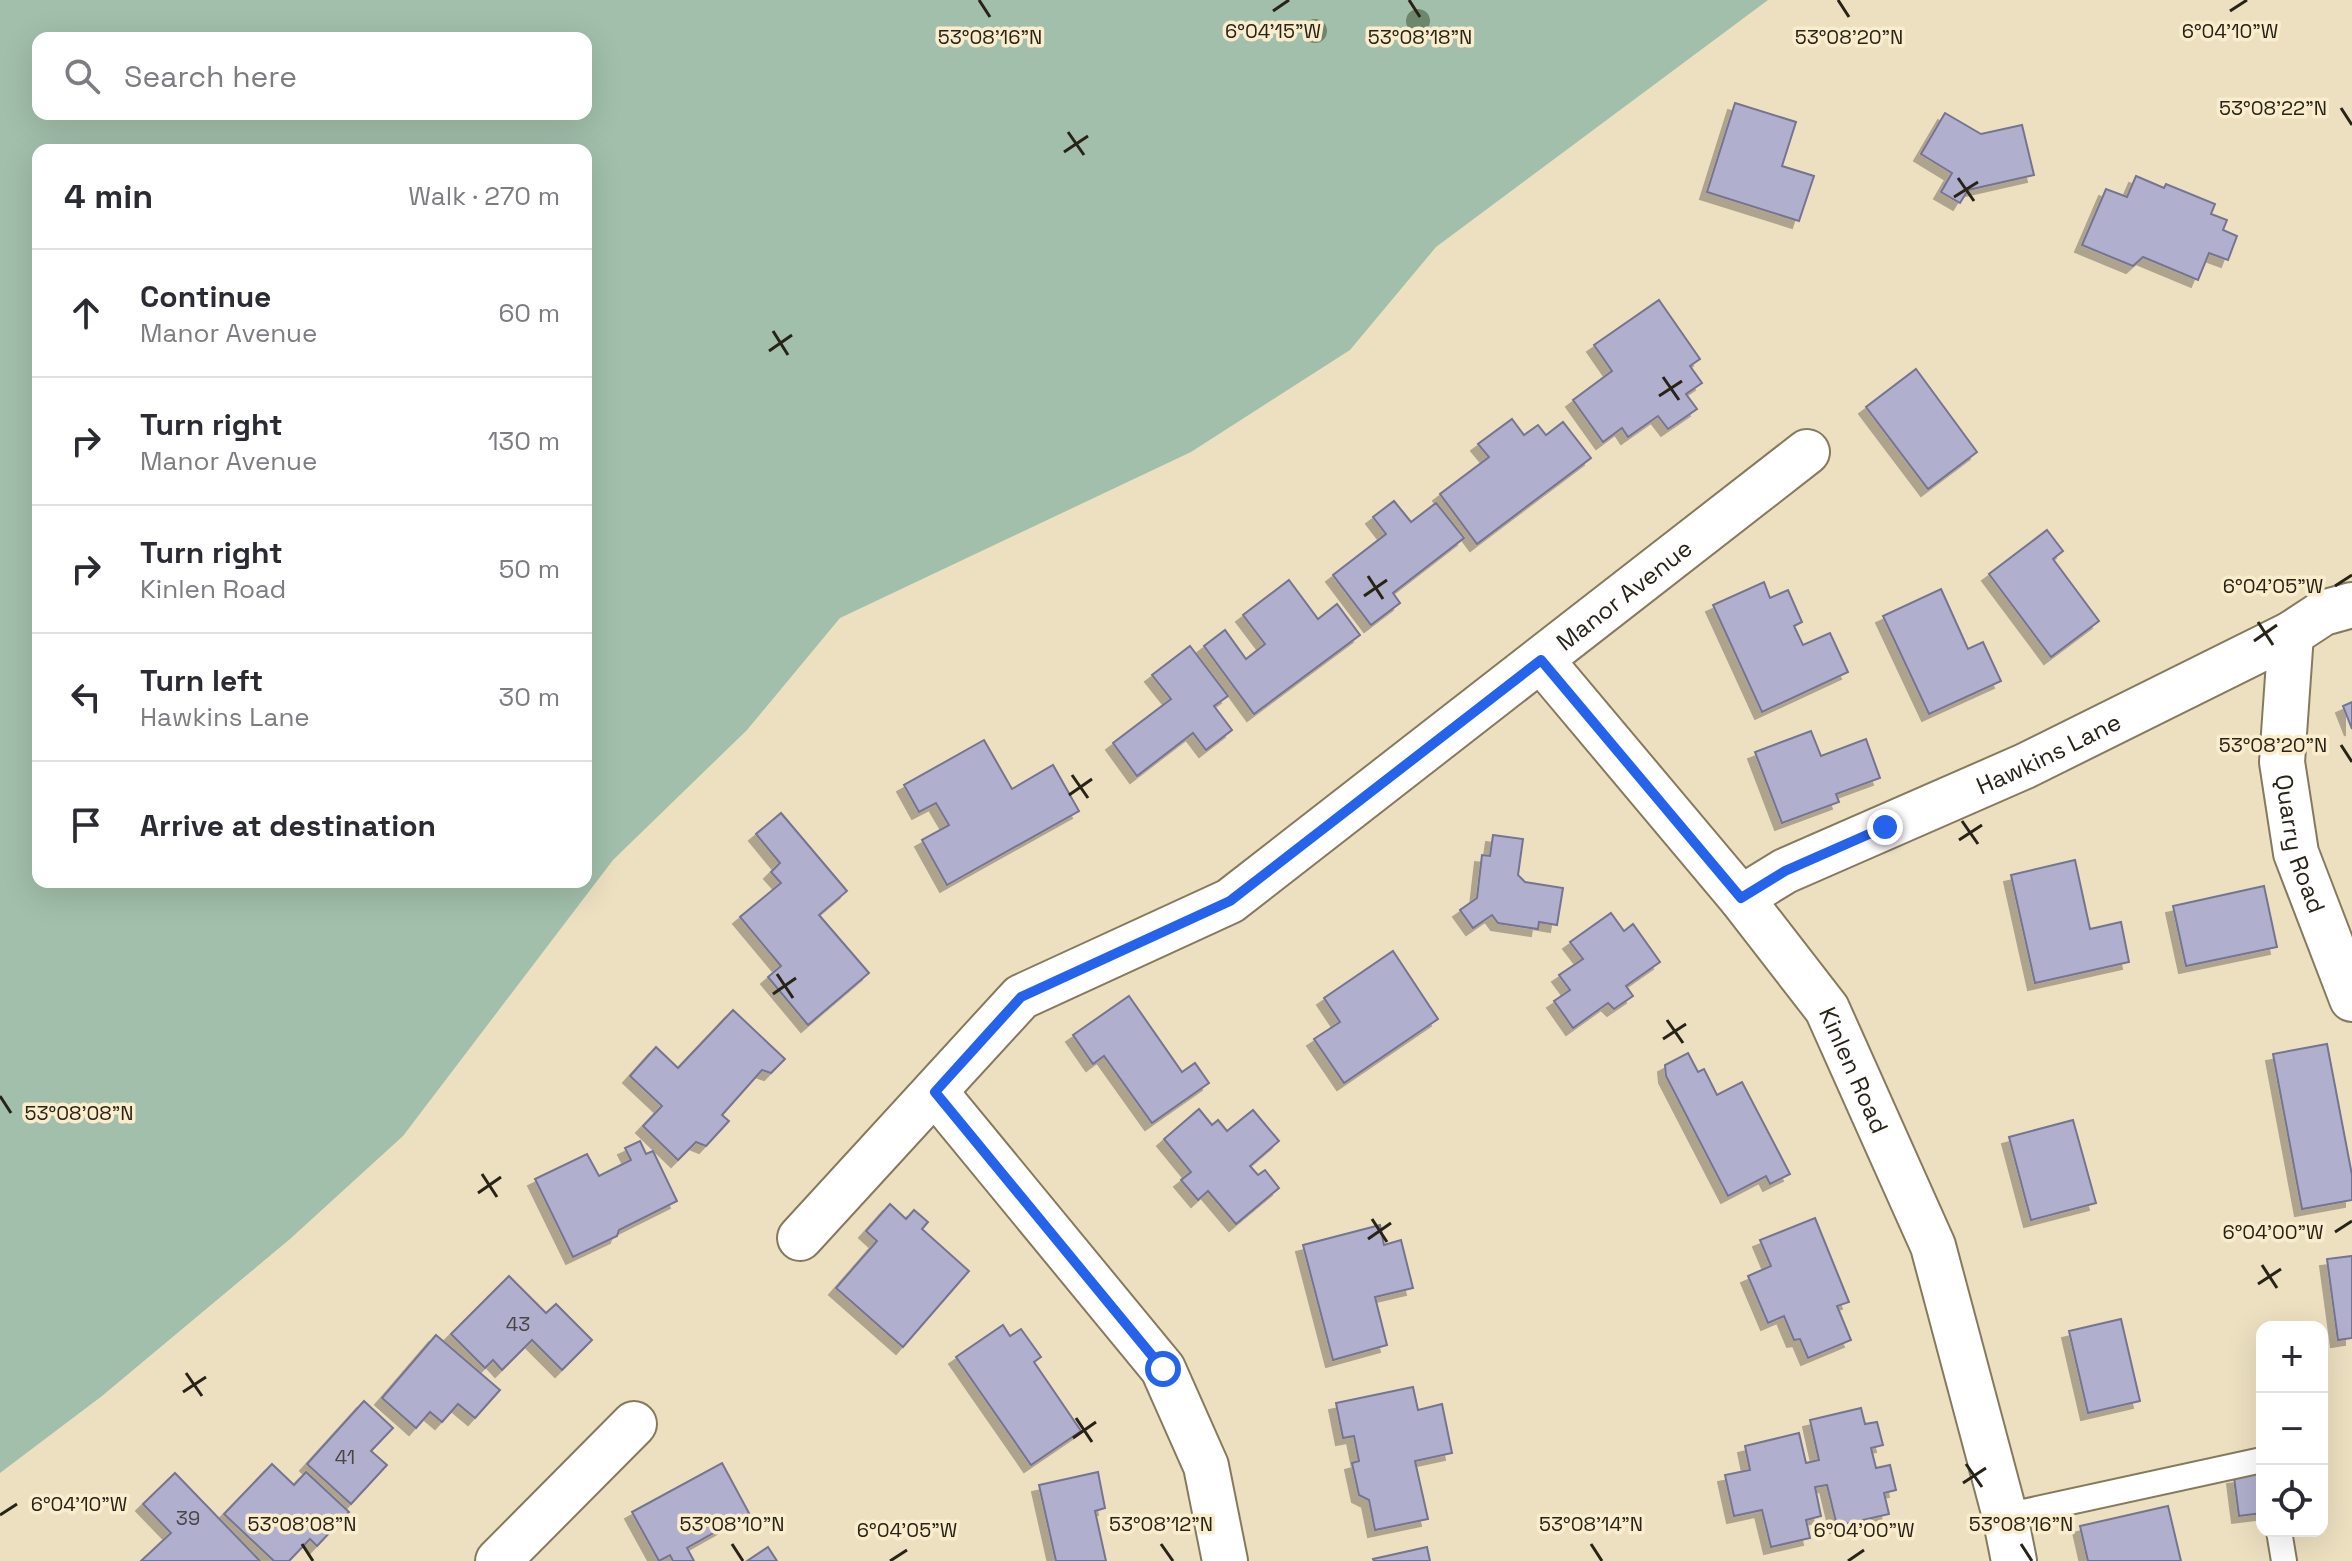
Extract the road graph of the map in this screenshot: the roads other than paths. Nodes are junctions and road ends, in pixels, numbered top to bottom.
1 (1807, 452) dead end
2 (2352, 605) edge
3 (2291, 634) junction
4 (1541, 660) junction
5 (1741, 898) junction
6 (2352, 999) edge
7 (935, 1092) junction
8 (800, 1238) dead end
9 (634, 1424) dead end
10 (2256, 1461) edge
11 (2005, 1516) junction
12 (2280, 1537) edge
13 (506, 1559) edge
14 (1225, 1561) edge
15 (2014, 1561) edge
16 (2284, 1561) edge

1 - 4 street, Manor Avenue
2 - 3 street, Hawkins Lane
3 - 5 street, Hawkins Lane
3 - 6 street, Quarry Road
4 - 5 street, Kinlen Road
4 - 7 street, Manor Avenue
5 - 11 street, Kinlen Road
7 - 8 street, Manor Avenue
7 - 14 street
9 - 13 street
10 - 11 lane
11 - 15 street, Kinlen Road
12 - 16 lane

